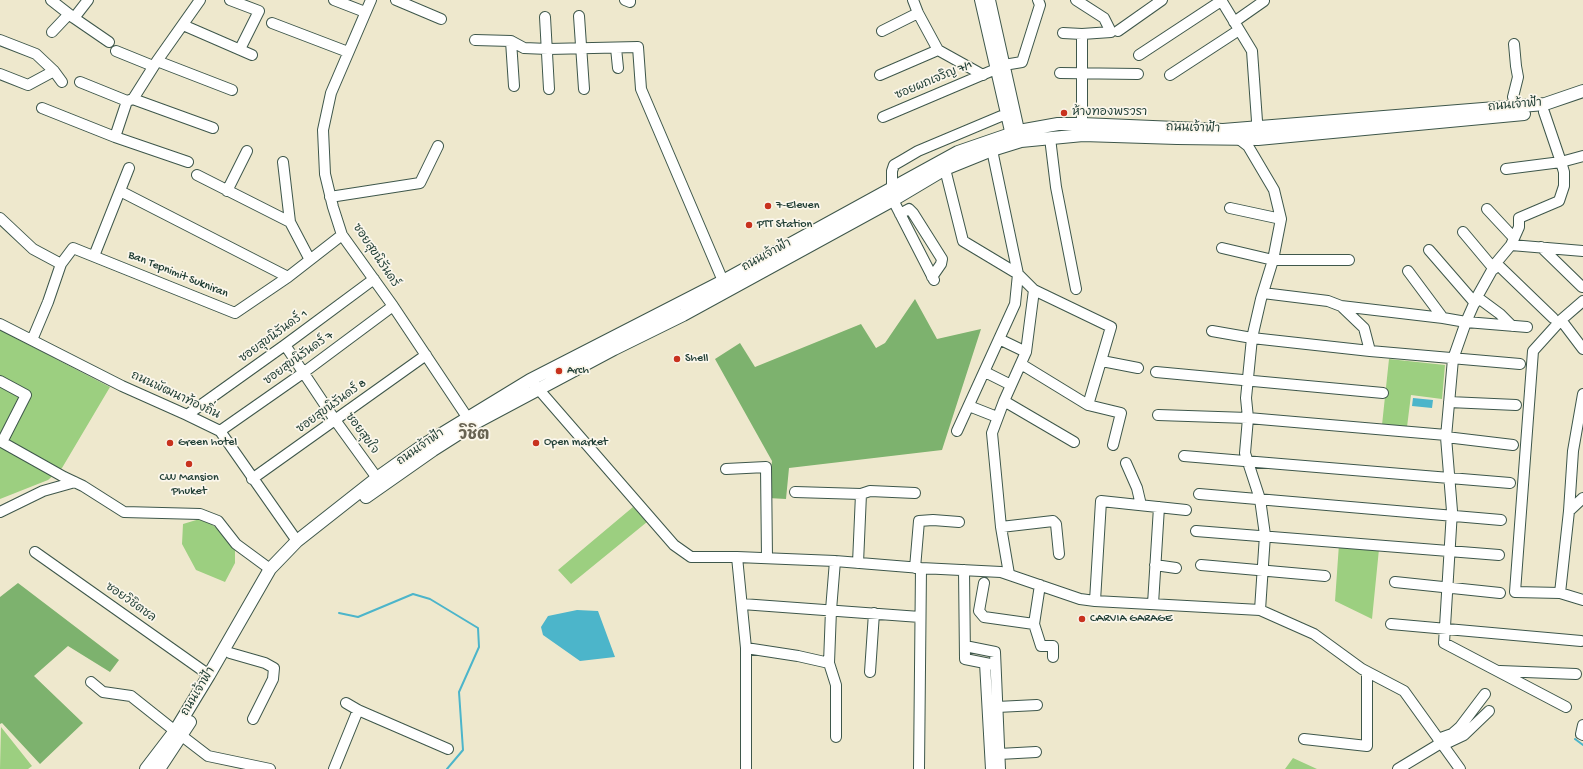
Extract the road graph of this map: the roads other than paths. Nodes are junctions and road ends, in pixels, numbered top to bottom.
1 (51, 0) edge
2 (88, 0) edge
3 (200, 0) edge
4 (230, 0) edge
5 (334, 0) edge
6 (396, 0) edge
7 (913, 0) edge
8 (980, 0) edge
9 (990, 0) edge
10 (1038, 0) edge
11 (1076, 0) edge
12 (1162, 0) edge
13 (369, 1) edge
14 (1221, 1) edge
15 (1264, 1) dead end
16 (365, 12) junction
17 (918, 13) junction
18 (72, 16) junction
19 (580, 16) dead end
20 (545, 18) dead end
21 (441, 19) dead end
22 (272, 23) dead end
23 (183, 25) junction
24 (1236, 26) junction
25 (1118, 30) dead end
26 (882, 31) dead end
27 (52, 32) dead end
28 (1063, 33) dead end
29 (1082, 34) junction
30 (0, 40) edge
31 (475, 40) dead end
32 (511, 41) junction
33 (109, 42) dead end
34 (1514, 44) dead end
35 (616, 48) junction
36 (240, 49) junction
37 (548, 49) junction
38 (582, 49) junction
39 (938, 50) junction
40 (116, 51) dead end
41 (348, 52) junction
42 (252, 55) dead end
43 (1138, 55) dead end
44 (155, 63) junction
45 (1000, 67) junction
46 (618, 68) dead end
47 (54, 71) junction
48 (0, 74) edge
49 (1060, 74) dead end
50 (1082, 74) junction
51 (1138, 74) dead end
52 (880, 75) dead end
53 (983, 75) junction
54 (1170, 75) dead end
55 (62, 82) dead end
56 (80, 82) dead end
57 (514, 86) dead end
58 (549, 89) dead end
59 (584, 89) dead end
60 (232, 90) dead end
61 (1583, 91) edge
62 (130, 100) junction
63 (1583, 100) edge
64 (1518, 106) junction
65 (42, 108) dead end
66 (1544, 112) junction
67 (1006, 114) junction
68 (883, 117) dead end
69 (1082, 124) junction
70 (213, 128) dead end
71 (1258, 133) junction
72 (115, 137) junction
73 (1016, 137) junction
74 (1050, 138) junction
75 (1239, 139) junction
76 (438, 146) dead end
77 (992, 150) junction
78 (247, 151) dead end
79 (1583, 156) edge
80 (188, 162) dead end
81 (283, 162) dead end
82 (1561, 162) junction
83 (129, 168) dead end
84 (945, 169) junction
85 (1506, 169) dead end
86 (197, 175) dead end
87 (892, 187) junction
88 (227, 190) junction
89 (120, 191) junction
90 (330, 197) junction
91 (893, 200) junction
92 (1230, 208) dead end
93 (1487, 209) dead end
94 (900, 214) junction
95 (0, 218) edge
96 (1281, 219) junction
97 (290, 222) junction
98 (1463, 232) dead end
99 (342, 235) junction
100 (1513, 242) junction
101 (1541, 247) junction
102 (1222, 248) dead end
103 (1429, 250) dead end
104 (1583, 251) edge
105 (94, 256) junction
106 (310, 260) junction
107 (1273, 260) junction
108 (1349, 260) dead end
109 (61, 264) junction
110 (1495, 266) junction
111 (1408, 271) dead end
112 (1018, 274) junction
113 (288, 277) junction
114 (374, 279) junction
115 (723, 280) junction
116 (1582, 287) dead end
117 (1076, 289) dead end
118 (1034, 290) junction
119 (1263, 293) junction
120 (1476, 300) junction
121 (1583, 301) edge
122 (393, 306) junction
123 (1341, 306) junction
124 (1443, 318) junction
125 (1557, 319) junction
126 (1466, 322) junction
127 (0, 324) edge
128 (1512, 326) junction
129 (1527, 327) dead end
130 (1212, 331) dead end
131 (1252, 338) junction
132 (999, 339) junction
133 (32, 340) junction
134 (285, 345) junction
135 (1583, 349) edge
136 (1370, 351) junction
137 (1026, 352) junction
138 (426, 355) junction
139 (1453, 359) junction
140 (1102, 361) junction
141 (1021, 364) junction
142 (1520, 364) dead end
143 (1138, 368) dead end
144 (985, 372) junction
145 (1156, 372) dead end
146 (303, 373) junction
147 (530, 380) junction
148 (1249, 380) junction
149 (0, 381) edge
150 (1011, 385) junction
151 (539, 389) junction
152 (1383, 393) dead end
153 (1583, 394) edge
154 (1004, 401) junction
155 (1449, 402) junction
156 (1088, 405) junction
157 (1516, 405) dead end
158 (969, 406) junction
159 (1158, 414) dead end
160 (188, 415) junction
161 (467, 417) junction
162 (998, 417) junction
163 (1248, 418) junction
164 (335, 420) junction
165 (220, 431) junction
166 (957, 431) dead end
167 (1446, 436) junction
168 (1, 441) edge
169 (1583, 441) edge
170 (1074, 442) dead end
171 (1113, 445) dead end
172 (1513, 445) dead end
173 (1573, 451) junction
174 (1184, 456) dead end
175 (1247, 461) junction
176 (1126, 463) dead end
177 (726, 469) dead end
178 (378, 478) junction
179 (1449, 478) junction
180 (252, 479) junction
181 (75, 482) junction
182 (1510, 483) dead end
183 (795, 492) dead end
184 (914, 492) dead end
185 (861, 494) junction
186 (1199, 494) dead end
187 (1583, 498) edge
188 (1260, 499) junction
189 (1141, 505) junction
190 (1159, 507) junction
191 (1186, 510) dead end
192 (1569, 510) junction
193 (0, 512) edge
194 (1452, 515) junction
195 (1501, 520) dead end
196 (959, 522) dead end
197 (1001, 526) junction
198 (1196, 531) dead end
199 (1265, 535) junction
200 (297, 541) junction
201 (1450, 551) junction
202 (35, 552) dead end
203 (1059, 554) dead end
204 (1499, 555) dead end
205 (737, 556) junction
206 (768, 558) junction
207 (835, 561) junction
208 (858, 563) junction
209 (1155, 565) junction
210 (1201, 565) dead end
211 (918, 568) junction
212 (1176, 568) dead end
213 (270, 569) junction
214 (964, 570) junction
215 (1263, 570) junction
216 (1008, 574) junction
217 (1325, 576) dead end
218 (1395, 582) dead end
219 (984, 583) dead end
220 (1040, 585) junction
221 (1448, 588) junction
222 (1500, 593) dead end
223 (1560, 593) junction
224 (1583, 600) edge
225 (1096, 601) junction
226 (742, 604) junction
227 (1153, 604) junction
228 (831, 610) junction
229 (1260, 610) junction
230 (874, 613) junction
231 (920, 617) junction
232 (1034, 624) junction
233 (1391, 624) dead end
234 (1446, 630) junction
235 (1581, 641) dead end
236 (965, 646) junction
237 (746, 648) junction
238 (230, 653) junction
239 (1053, 657) dead end
240 (829, 663) junction
241 (990, 664) junction
242 (1495, 671) junction
243 (870, 672) dead end
244 (1367, 672) junction
245 (1576, 674) dead end
246 (210, 675) junction
247 (91, 682) dead end
248 (1485, 694) dead end
249 (346, 703) dead end
250 (1037, 705) dead end
251 (997, 707) junction
252 (1566, 707) dead end
253 (358, 710) junction
254 (1490, 711) dead end
255 (254, 719) dead end
256 (1583, 725) edge
257 (178, 734) junction
258 (1583, 735) edge
259 (836, 737) dead end
260 (1304, 739) dead end
261 (1440, 742) junction
262 (448, 749) dead end
263 (1036, 752) dead end
264 (999, 754) junction
265 (232, 765) edge
266 (146, 769) edge
267 (159, 769) edge
268 (270, 769) edge
269 (334, 769) edge
270 (746, 769) edge
271 (919, 769) edge
272 (991, 769) edge
273 (1000, 769) edge
274 (1398, 769) edge
275 (1459, 769) edge

1 - 18 street
2 - 18 street
3 - 23 street
4 - 36 street
5 - 16 street
6 - 21 street
7 - 17 street
8 - 45 street
9 - 45 street
10 - 45 street, ซอยผถเจริญ 7/1
11 - 29 street
12 - 25 street
13 - 16 street, ซอยสุขนิรันดร์
14 - 24 street
14 - 43 street
15 - 24 street
16 - 41 street, ซอยสุขนิรันดร์
17 - 26 street
17 - 39 street
18 - 27 street
18 - 33 street
19 - 38 street
20 - 37 street
22 - 41 street
23 - 36 street
23 - 44 street
24 - 54 street
24 - 71 street
28 - 29 street
29 - 50 street
30 - 47 street
31 - 32 street
32 - 37 street
32 - 57 street
34 - 64 street
35 - 38 street
35 - 46 street
35 - 115 street
36 - 42 street
37 - 38 street
37 - 58 street
38 - 59 street
39 - 52 street
39 - 53 street
40 - 44 street
41 - 90 street, ซอยสุขนิรันดร์
44 - 60 street
44 - 62 street
45 - 53 street, ซอยผถเจริญ 7/1
45 - 67 street
45 - 73 street
47 - 48 street
47 - 55 street
49 - 50 street
50 - 51 street
50 - 69 street
53 - 68 street, ซอยผถเจริญ 7/1
56 - 62 street
61 - 64 main road, ถนนเจ้าฟ้า
62 - 70 street
62 - 72 street
63 - 66 main road, ถนนเจ้าฟ้า
64 - 71 main road, ถนนเจ้าฟ้า
65 - 72 street
66 - 71 main road, ถนนเจ้าฟ้า
66 - 82 street
67 - 73 street
67 - 87 street
69 - 71 main road, ถนนเจ้าฟ้า
69 - 73 main road, ถนนเจ้าฟ้า
71 - 75 main road, ถนนเจ้าฟ้า
72 - 80 street
73 - 74 main road, ถนนเจ้าฟ้า
73 - 77 main road, ถนนเจ้าฟ้า
73 - 87 main road, ถนนเจ้าฟ้า
74 - 75 main road, ถนนเจ้าฟ้า
74 - 117 street
75 - 96 street
76 - 90 street
77 - 84 main road, ถนนเจ้าฟ้า
77 - 112 street
78 - 88 street
79 - 82 street
81 - 97 street
82 - 85 street
82 - 100 street
83 - 89 street
84 - 91 main road, ถนนเจ้าฟ้า
84 - 112 street
86 - 88 street
87 - 115 main road, ถนนเจ้าฟ้า
88 - 97 street
89 - 105 street
89 - 113 street
90 - 99 street, ซอยสุขนิรันดร์
91 - 94 street
91 - 151 main road, ถนนเจ้าฟ้า
92 - 96 street
93 - 100 street
94 - 94 street
95 - 109 street
96 - 107 street
97 - 106 street
98 - 110 street
99 - 106 street, Ban Tepnimit Sukniran
99 - 114 street, ซอยสุขนิรันดร์
100 - 101 street
100 - 110 street
101 - 104 street
101 - 116 street
102 - 107 street
103 - 120 street
105 - 109 street, Ban Tepnimit Sukniran
105 - 113 street, Ban Tepnimit Sukniran
106 - 113 street, Ban Tepnimit Sukniran
107 - 108 street
107 - 119 street
109 - 133 street
110 - 120 street
110 - 125 street
111 - 124 street
112 - 118 street
112 - 132 street
114 - 122 street, ซอยสุขนิรันดร์
114 - 134 street, ซอยสุขนิรันดร์ 1
115 - 147 main road, ถนนเจ้าฟ้า
118 - 137 street
118 - 140 street
119 - 123 street
119 - 131 street
120 - 126 street
120 - 128 street
121 - 125 street
122 - 138 street, ซอยสุขนิรันดร์
122 - 146 street, ซอยสุขนิรันดร์ 7
123 - 124 street
123 - 136 street
124 - 126 street
125 - 135 street
125 - 223 street
126 - 128 street
126 - 139 street
127 - 133 street, ถนนพัฒนาท้องถิ่น
128 - 129 street
130 - 131 street
131 - 136 street
131 - 148 street
132 - 137 street
132 - 144 street
133 - 160 street, ถนนพัฒนาท้องถิ่น
134 - 146 street, ซอยสุขใจ
134 - 160 street, ซอยสุขนิรันดร์ 1
136 - 139 street
137 - 141 street
138 - 161 street, ซอยสุขนิรันดร์
138 - 164 street, ซอยสุขนิรันดร์ 8
139 - 142 street
139 - 155 street
140 - 143 street
140 - 156 street
141 - 150 street
141 - 156 street
144 - 150 street
144 - 158 street
145 - 148 street
146 - 164 street, ซอยสุขใจ
146 - 165 street, ซอยสุขนิรันดร์ 7
147 - 151 street
147 - 161 main road, ถนนเจ้าฟ้า
148 - 152 street
148 - 163 street
149 - 168 street
150 - 154 street
151 - 205 street
151 - 238 main road, ถนนเจ้าฟ้า
153 - 173 street
154 - 162 street
154 - 170 street
155 - 157 street
155 - 167 street
156 - 171 street
158 - 162 street
158 - 166 street
159 - 163 street
160 - 165 street, ถนนพัฒนาท้องถิ่น
161 - 178 main road, ถนนเจ้าฟ้า
162 - 197 street
163 - 167 street
163 - 175 street
164 - 178 street, ซอยสุขใจ
164 - 180 street, ซอยสุขนิรันดร์ 8
165 - 180 street, ถนนพัฒนาท้องถิ่น
167 - 172 street
167 - 179 street
168 - 181 street
169 - 173 street
173 - 192 street
174 - 175 street
175 - 179 street
175 - 188 street
176 - 189 street
177 - 206 street
178 - 200 main road, ถนนเจ้าฟ้า
179 - 182 street
179 - 194 street
180 - 200 street, ถนนพัฒนาท้องถิ่น
181 - 193 street
181 - 213 street
183 - 185 street
184 - 185 street
185 - 208 street
186 - 188 street
187 - 192 street
188 - 194 street
188 - 199 street
189 - 190 street
189 - 225 street
190 - 191 street
190 - 209 street
192 - 223 street
194 - 195 street
194 - 201 street
196 - 211 street
197 - 203 street
197 - 216 street
198 - 199 street
199 - 201 street
199 - 215 street
200 - 213 main road, ถนนเจ้าฟ้า
201 - 204 street
201 - 221 street
202 - 246 street, ซอยวิชิตชล
205 - 206 street
205 - 226 street
206 - 207 street
207 - 208 street
207 - 228 street
208 - 211 street
209 - 212 street
209 - 227 street
210 - 215 street
211 - 214 street
211 - 231 street
213 - 246 main road, ถนนเจ้าฟ้า
214 - 216 street
214 - 236 street
215 - 217 street
215 - 229 street
216 - 220 street
218 - 221 street
219 - 232 street
220 - 225 street
220 - 232 street
221 - 222 street
221 - 234 street
223 - 224 street
225 - 227 street
226 - 228 street
226 - 237 street
227 - 229 street
228 - 230 street
228 - 240 street
229 - 244 street
230 - 231 street
230 - 243 street
231 - 271 street
232 - 239 street
233 - 234 street
234 - 235 street
234 - 242 street
236 - 241 street
236 - 241 street
237 - 240 street
237 - 270 street
238 - 255 street
238 - 257 main road, ถนนเจ้าฟ้า
240 - 259 street
241 - 251 street
241 - 272 street
242 - 245 street
242 - 252 street
244 - 260 street
244 - 261 street
246 - 257 main road, ถนนเจ้าฟ้า
247 - 257 street
248 - 261 street
249 - 253 street
250 - 251 street
251 - 264 street
253 - 262 street
253 - 269 street
254 - 261 street
256 - 258 street
257 - 265 street
257 - 266 main road, ถนนเจ้าฟ้า
257 - 267 main road, ถนนเจ้าฟ้า
261 - 274 street
261 - 275 street
263 - 264 street
264 - 273 street
265 - 268 street

